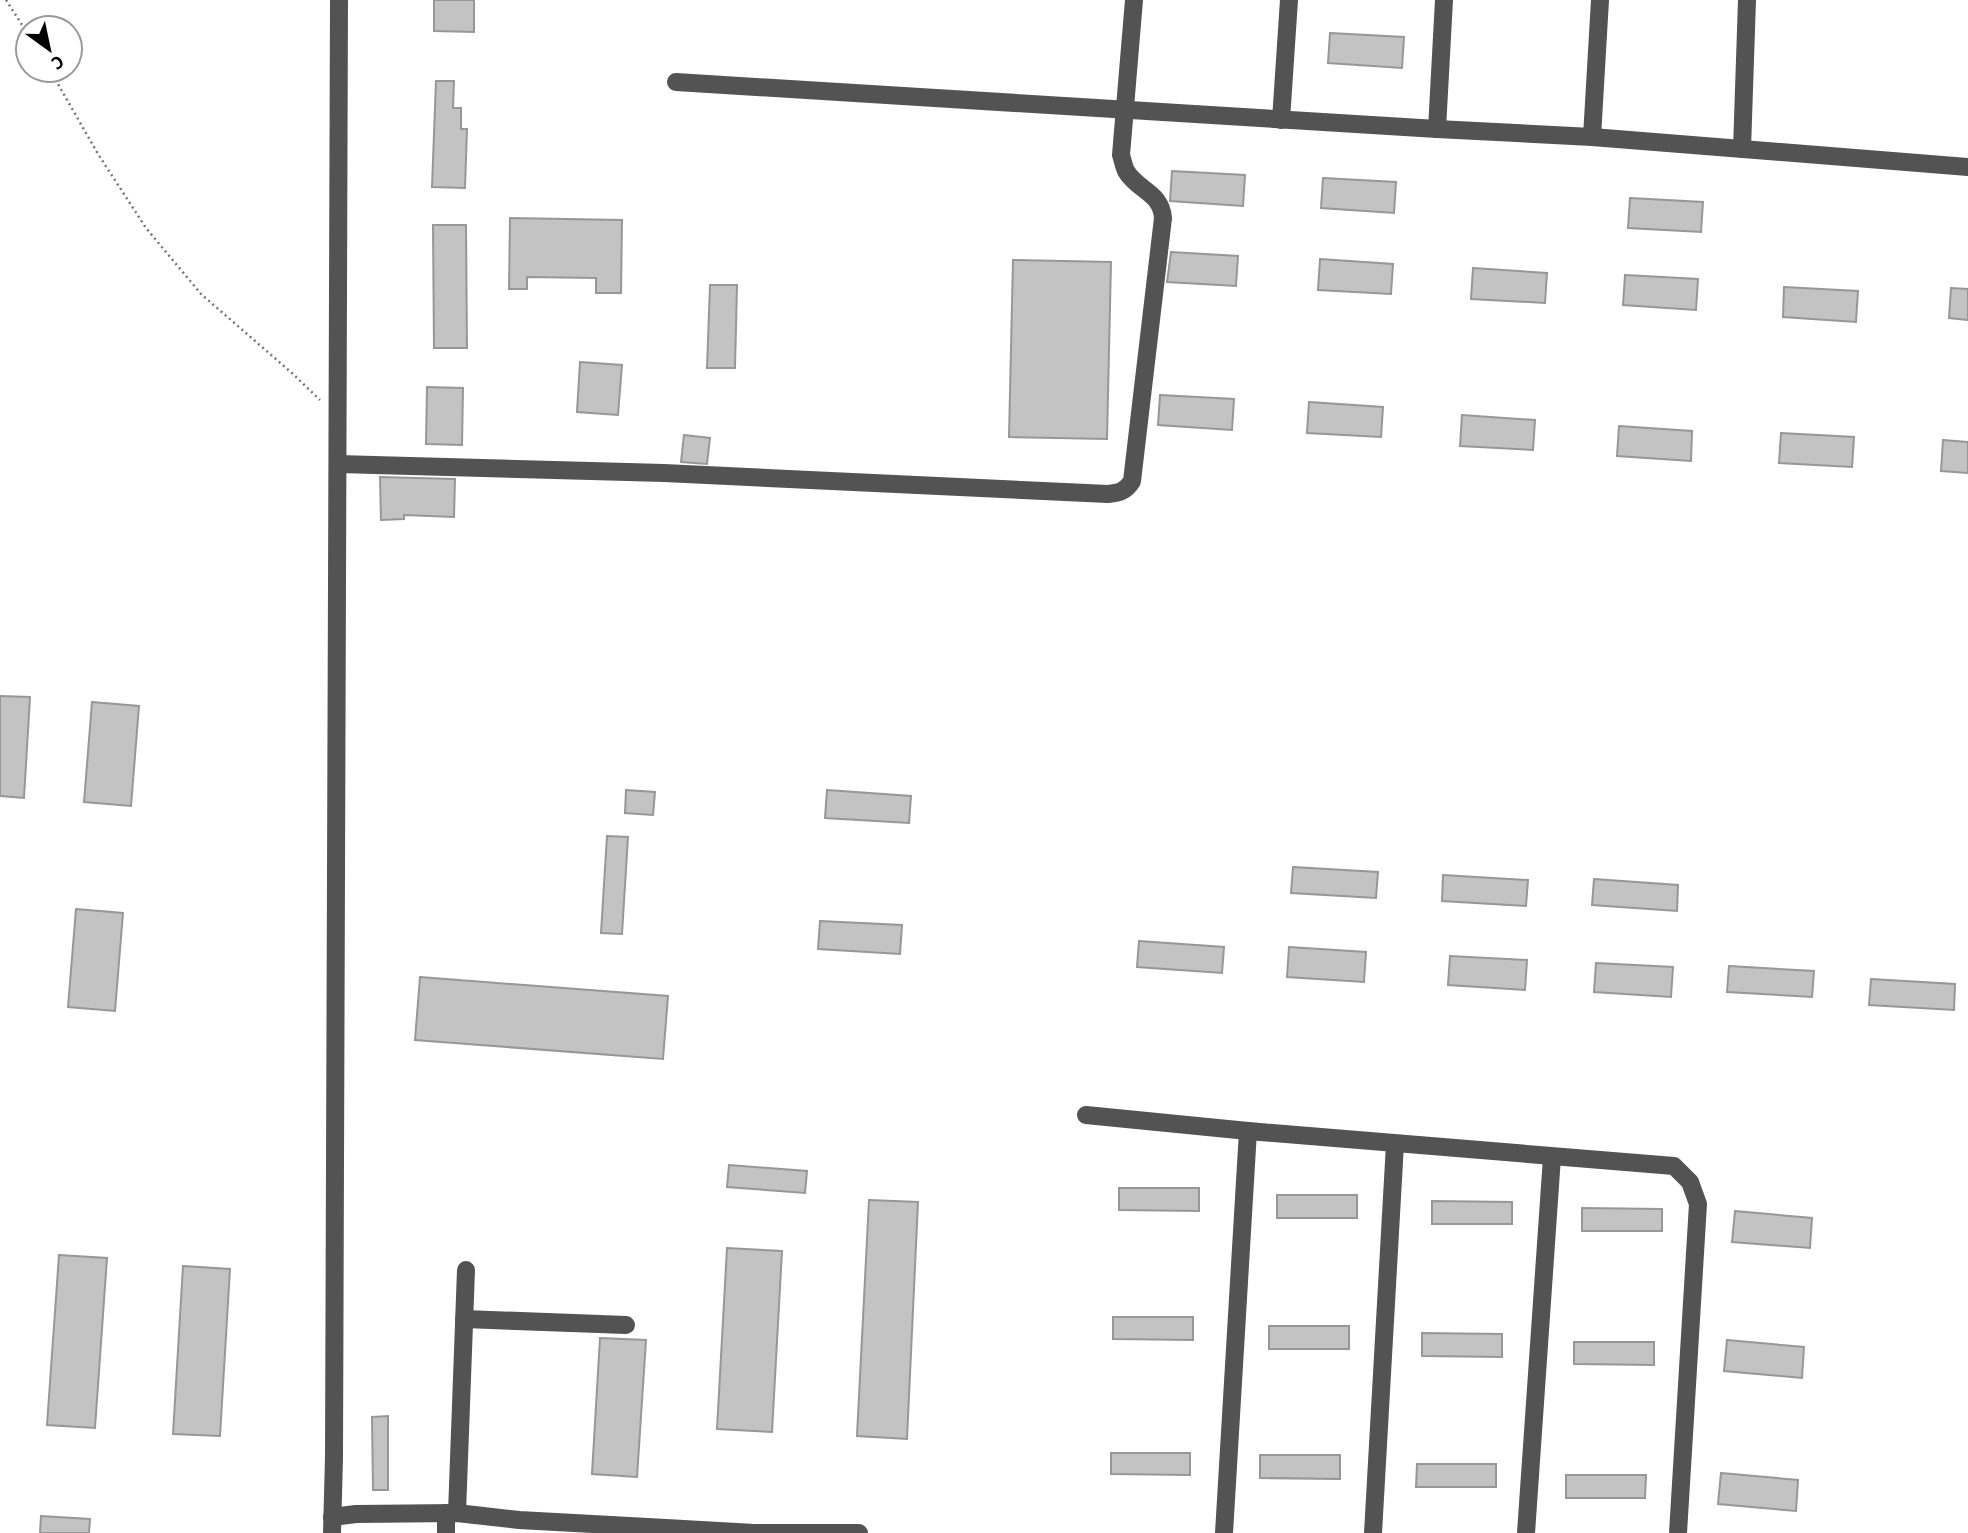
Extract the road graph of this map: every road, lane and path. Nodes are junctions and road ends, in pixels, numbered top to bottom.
1 (339, 0) edge
2 (1134, 0) edge
3 (1289, 0) edge
4 (1444, 0) edge
5 (1600, 0) edge
6 (1747, 0) edge
7 (676, 82) dead end
8 (58, 84) edge
9 (1126, 110) junction
10 (1281, 120) junction
11 (1437, 129) junction
12 (1592, 137) junction
13 (1742, 149) junction
14 (1968, 167) edge
15 (338, 417) junction
16 (338, 464) junction
17 (1086, 1115) dead end
18 (1248, 1131) junction
19 (1395, 1144) junction
20 (1552, 1157) junction
21 (466, 1270) dead end
22 (464, 1319) junction
23 (626, 1325) dead end
24 (452, 1513) junction
25 (332, 1525) edge
26 (566, 1528) edge
27 (446, 1533) edge
28 (859, 1533) edge
29 (1223, 1533) edge
30 (1373, 1533) edge
31 (1527, 1533) edge
32 (1678, 1533) edge

1 - 15 street
2 - 9 street
3 - 10 street
4 - 11 street
5 - 12 street
6 - 13 street
7 - 9 street
8 - 15 path
9 - 10 street
9 - 16 street
10 - 11 street
11 - 12 street
12 - 13 street
13 - 14 street
15 - 16 street
16 - 25 street
17 - 18 street
18 - 19 street
18 - 29 street
19 - 20 street
19 - 30 street
20 - 31 street
20 - 32 street
21 - 22 street
22 - 23 street
22 - 24 street
24 - 25 street
24 - 26 street
24 - 27 street
26 - 28 street

